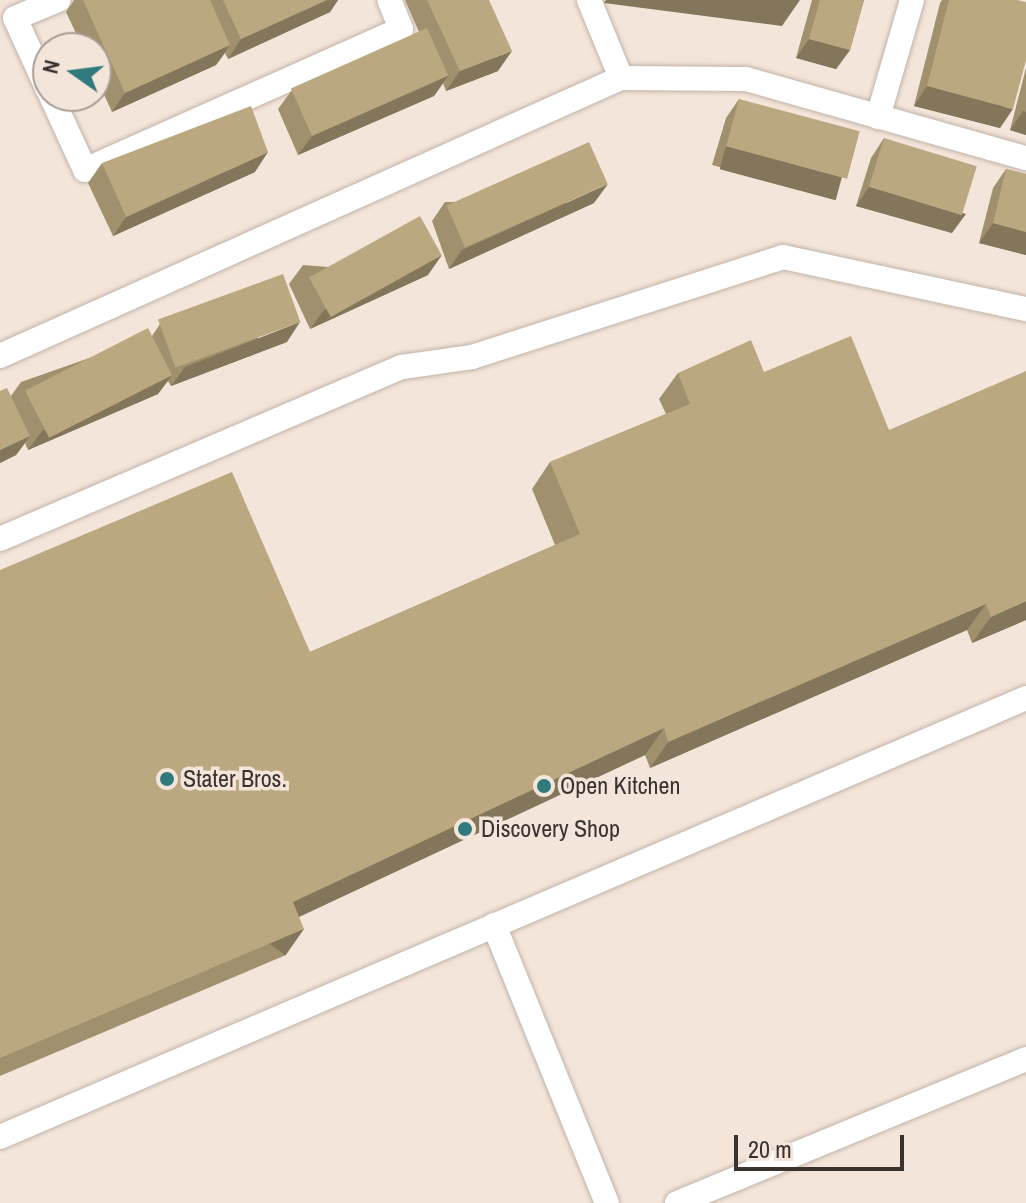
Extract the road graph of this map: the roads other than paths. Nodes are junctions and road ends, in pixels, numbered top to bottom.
1 (58, 0) edge
2 (389, 0) edge
3 (589, 0) edge
4 (912, 0) edge
5 (32, 55) edge
6 (621, 78) junction
7 (58, 112) edge
8 (878, 117) junction
9 (1026, 158) edge
10 (1026, 309) edge
11 (0, 356) edge
12 (0, 539) edge
13 (1026, 698) edge
14 (494, 925) junction
15 (1026, 1059) edge
16 (0, 1137) edge
17 (607, 1203) edge
18 (677, 1203) edge

1 - 5 lane
2 - 7 lane
3 - 6 lane
4 - 8 lane
6 - 8 lane
6 - 11 lane
8 - 9 lane
10 - 12 lane
13 - 14 lane
14 - 16 lane
14 - 17 lane
15 - 18 lane

